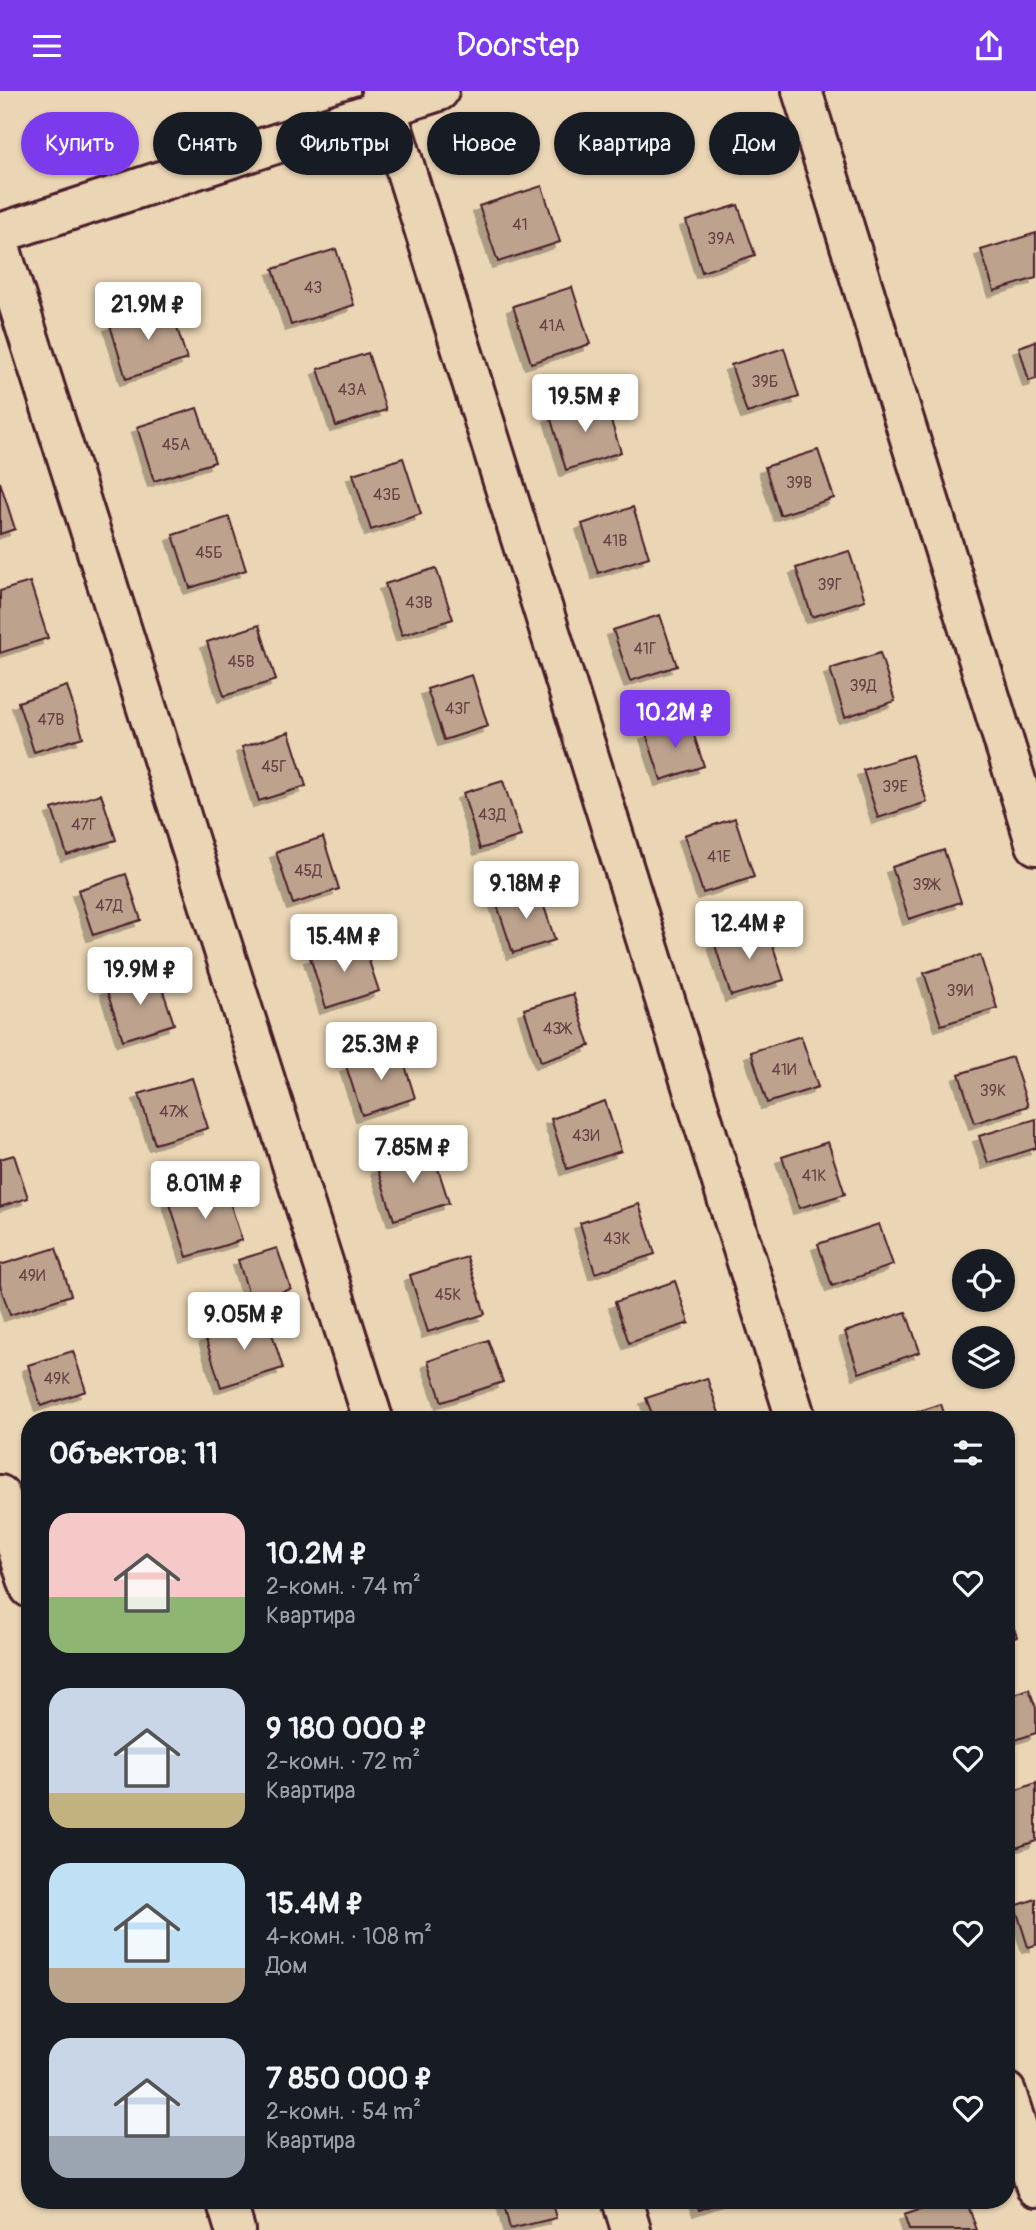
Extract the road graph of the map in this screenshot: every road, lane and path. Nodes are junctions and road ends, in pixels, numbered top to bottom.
1 (439, 91) edge
2 (802, 91) edge
3 (384, 99) edge
4 (0, 233) edge
5 (0, 247) edge
6 (1036, 845) edge
7 (370, 1411) edge
8 (794, 1411) edge
9 (0, 1495) edge
10 (21, 1560) edge
11 (1015, 2120) edge
12 (1036, 2187) edge
13 (229, 2209) edge
14 (625, 2209) edge
15 (235, 2230) edge
16 (631, 2230) edge

1 - 3 street
2 - 6 street
3 - 4 street
3 - 8 street
5 - 7 street
9 - 10 street
11 - 12 street
13 - 15 street
14 - 16 street

